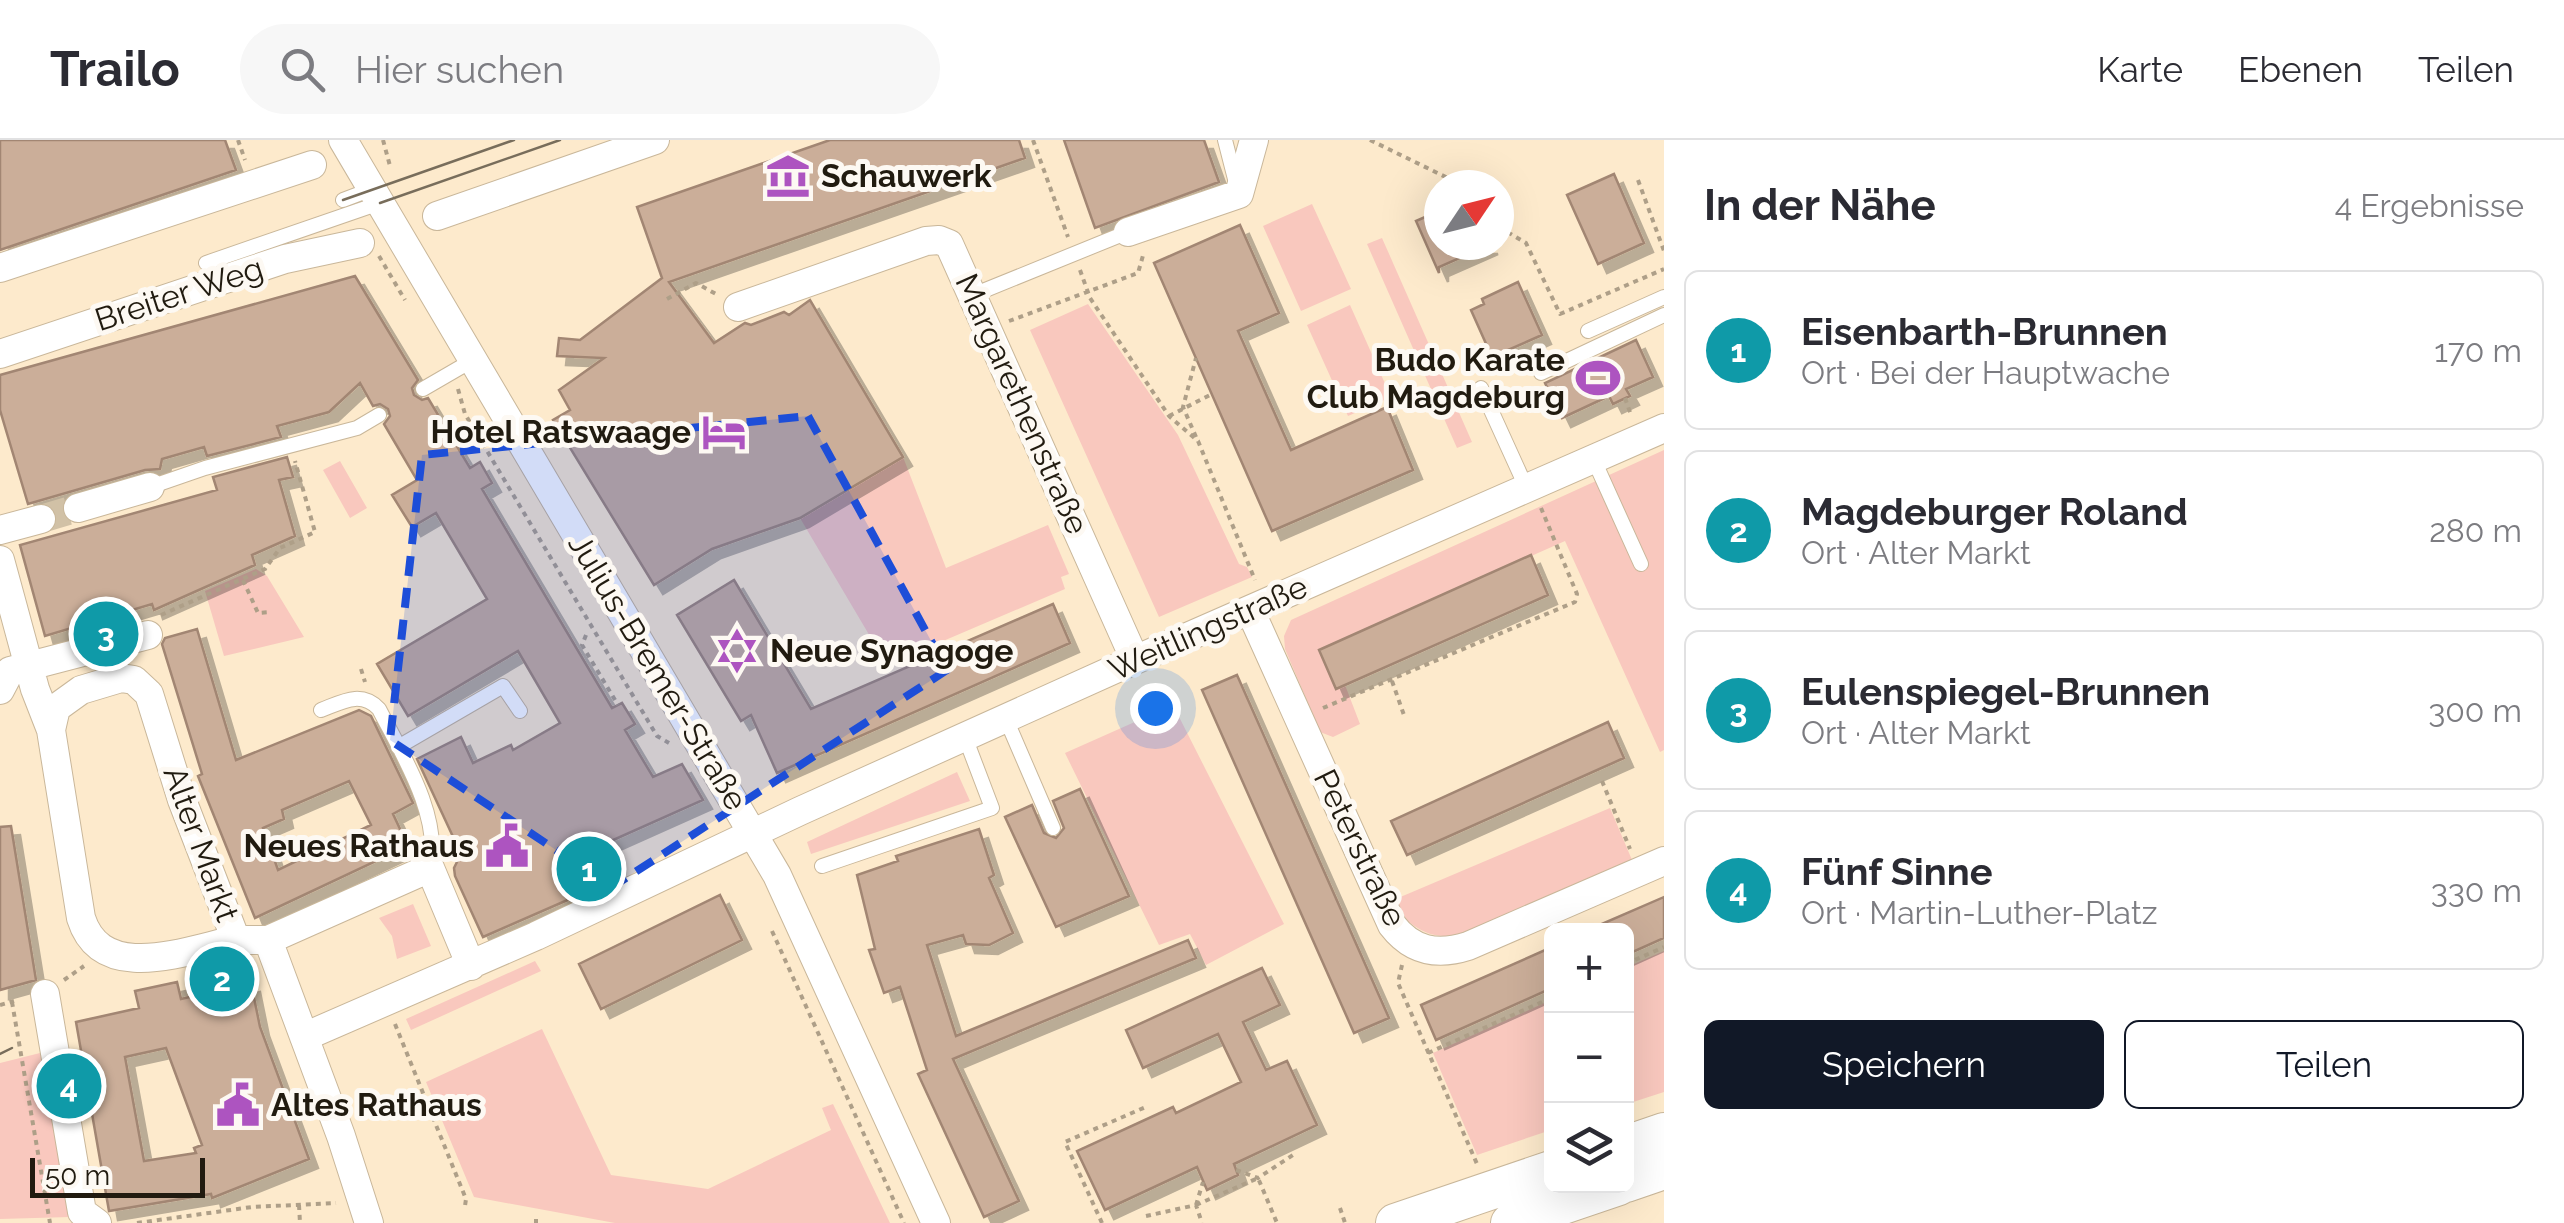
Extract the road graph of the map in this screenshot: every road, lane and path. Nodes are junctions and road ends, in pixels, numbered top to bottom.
1 (343, 140) edge
2 (383, 140) edge
3 (656, 140) edge
4 (1033, 140) edge
5 (1226, 140) edge
6 (1254, 140) edge
7 (1370, 140) edge
8 (312, 164) dead end
9 (1431, 170) edge
10 (1638, 180) dead end
11 (381, 188) junction
12 (1238, 194) junction
13 (343, 200) dead end
14 (437, 216) dead end
15 (1514, 236) edge
16 (1136, 240) junction
17 (369, 248) joint
18 (1664, 252) edge
19 (1074, 254) junction
20 (206, 263) dead end
21 (0, 268) edge
22 (1664, 270) edge
23 (1088, 291) junction
24 (973, 295) junction
25 (1664, 296) edge
26 (667, 299) dead end
27 (405, 300) dead end
28 (738, 307) joint
29 (1664, 315) edge
30 (988, 328) junction
31 (1588, 332) dead end
32 (0, 354) edge
33 (1196, 358) dead end
34 (472, 360) junction
35 (1542, 373) dead end
36 (1481, 388) dead end
37 (423, 390) dead end
38 (460, 392) dead end
39 (1212, 394) dead end
40 (1625, 398) dead end
41 (1183, 407) junction
42 (1628, 408) dead end
43 (379, 415) dead end
44 (1169, 416) junction
45 (1664, 428) edge
46 (1198, 441) junction
47 (290, 446) junction
48 (1593, 458) junction
49 (1529, 486) junction
50 (150, 488) joint
51 (78, 508) tunnel mouth
52 (40, 518) tunnel mouth
53 (0, 530) edge
54 (0, 560) edge
55 (1641, 564) dead end
56 (242, 580) junction
57 (6, 600) edge
58 (1258, 606) junction
59 (271, 612) dead end
60 (148, 635) joint
61 (586, 636) dead end
62 (1135, 660) junction
63 (28, 666) junction
64 (1392, 681) junction
65 (0, 690) edge
66 (618, 705) dead end
67 (321, 710) dead end
68 (520, 711) dead end
69 (1006, 718) junction
70 (1298, 718) junction
71 (1405, 718) dead end
72 (51, 730) junction
73 (657, 736) dead end
74 (965, 737) junction
75 (398, 747) junction
76 (1602, 780) dead end
77 (1054, 828) dead end
78 (754, 832) junction
79 (1632, 853) dead end
80 (1664, 861) edge
81 (822, 866) dead end
82 (430, 868) junction
83 (768, 922) dead end
84 (236, 940) junction
85 (268, 940) junction
86 (1408, 942) junction
87 (1664, 947) edge
88 (1634, 960) edge
89 (471, 966) junction
90 (45, 994) dead end
91 (12, 1002) dead end
92 (1544, 1002) edge
93 (392, 1018) dead end
94 (304, 1036) junction
95 (1428, 1053) junction
96 (1148, 1106) dead end
97 (1664, 1132) edge
98 (1634, 1142) edge
99 (1296, 1153) dead end
100 (1477, 1164) dead end
101 (1236, 1170) dead end
102 (1664, 1170) edge
103 (1544, 1173) edge
104 (1258, 1178) junction
105 (1634, 1180) edge
106 (1203, 1182) dead end
107 (1598, 1193) edge
108 (326, 1204) dead end
109 (299, 1205) junction
110 (1196, 1205) junction
111 (465, 1206) dead end
112 (1340, 1208) dead end
113 (1146, 1216) dead end
114 (50, 1223) edge
115 (97, 1223) edge
116 (137, 1223) edge
117 (300, 1223) edge
118 (369, 1223) edge
119 (904, 1223) edge
120 (936, 1223) edge
121 (1102, 1223) edge
122 (1202, 1223) edge
123 (1277, 1223) edge
124 (1344, 1223) edge
125 (1395, 1223) edge
126 (1510, 1223) edge

1 - 11 street, Julius-Bremer-Straße
2 - 11 path
3 - 14 street
4 - 19 path
5 - 12 lane
6 - 12 street
7 - 9 path
8 - 21 street
10 - 18 path
11 - 13 lane
11 - 20 lane
11 - 34 street, Julius-Bremer-Straße
12 - 16 street
15 - 22 path
16 - 19 lane
16 - 23 path
17 - 27 path
17 - 32 street, Breiter Weg
19 - 23 path
19 - 24 lane
23 - 30 path
23 - 44 path
24 - 28 street, Margarethenstraße
24 - 30 street, Margarethenstraße
25 - 31 lane
26 - 28 path
29 - 35 lane
30 - 62 street, Margarethenstraße
33 - 41 path
34 - 37 lane
34 - 78 street, Julius-Bremer-Straße
36 - 49 lane
38 - 73 path, Julius-Bremer-Straße
39 - 41 path
40 - 42 path
41 - 44 path
41 - 46 path
43 - 47 lane
44 - 46 path
45 - 48 street, Weitlingstraße
46 - 58 path
47 - 50 lane
47 - 56 path
48 - 49 street, Weitlingstraße
48 - 55 lane
49 - 58 street, Weitlingstraße
49 - 64 path
50 - 51 street
52 - 53 street
54 - 57 street, Alter Markt
56 - 59 path
56 - 60 path
57 - 63 street, Alter Markt
58 - 62 street, Weitlingstraße
58 - 70 street, Peterstraße
60 - 63 street
61 - 66 path
62 - 69 street, Weitlingstraße
63 - 65 street
63 - 72 street, Alter Markt
64 - 70 path
64 - 71 path
67 - 75 lane
68 - 75 lane
69 - 74 street, Weitlingstraße
69 - 77 lane
70 - 86 street, Peterstraße
72 - 84 street, Alter Markt
72 - 84 street, Alter Markt
74 - 78 street, Weitlingstraße
74 - 81 lane
75 - 82 lane
76 - 79 path
78 - 89 street, Weitlingstraße
78 - 120 street, Julius-Bremer-Straße
80 - 86 street, Peterstraße
82 - 85 street
82 - 89 street
83 - 119 path
84 - 85 street
85 - 94 street
86 - 95 path
87 - 88 path
89 - 94 street, Weitlingstraße
90 - 115 street
91 - 114 path
92 - 95 path
93 - 111 path
94 - 118 street
95 - 100 path
96 - 121 path
97 - 98 street
99 - 104 path
101 - 104 path
102 - 105 street
103 - 125 street
104 - 110 path
104 - 123 path
106 - 110 path
107 - 126 street
108 - 109 path
109 - 116 path
109 - 117 path
110 - 113 path
110 - 122 path
112 - 124 path

